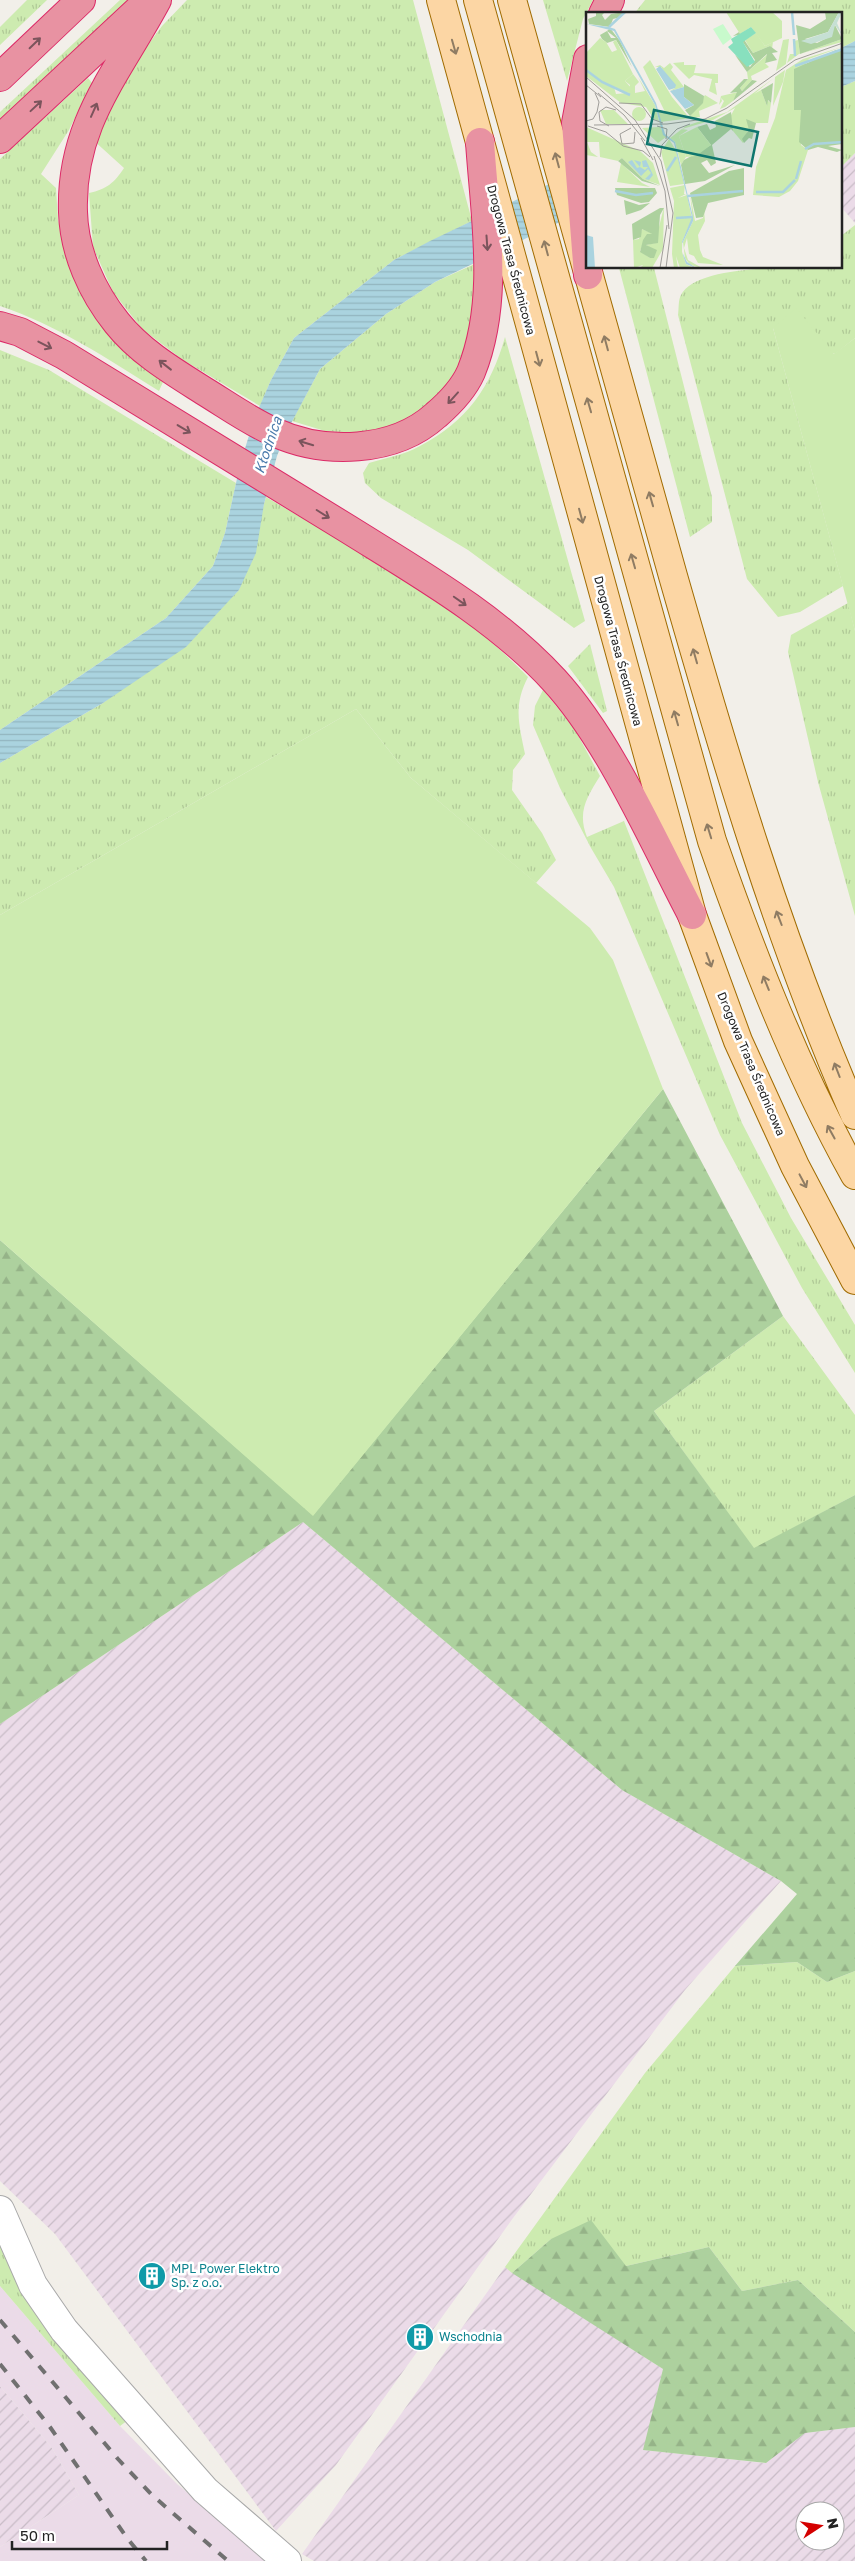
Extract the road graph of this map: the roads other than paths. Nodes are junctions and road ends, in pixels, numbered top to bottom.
1 (81, 0) edge
2 (149, 0) edge
3 (157, 0) edge
4 (440, 0) edge
5 (478, 0) edge
6 (512, 0) edge
7 (610, 0) edge
8 (604, 12) edge
9 (586, 70) edge
10 (0, 77) edge
11 (0, 139) edge
12 (480, 142) junction
13 (586, 250) edge
14 (586, 268) edge
15 (586, 269) edge
16 (588, 269) edge
17 (588, 275) junction
18 (0, 326) edge
19 (692, 915) junction
20 (855, 1115) edge
21 (855, 1174) edge
22 (855, 1280) edge
23 (0, 2210) edge
24 (287, 2561) edge

10 -> 1 highway
11 -> 2 highway
12 -> 3 highway
4 -> 12 main road, Drogowa Trasa Średnicowa
21 -> 5 main road
14 -> 6 main road
7 - 8 highway
9 - 13 highway
12 -> 19 main road, Drogowa Trasa Średnicowa
17 -> 15 main road
16 - 17 highway
20 -> 17 main road
18 -> 19 highway
19 -> 22 main road, Drogowa Trasa Średnicowa
23 - 24 street

